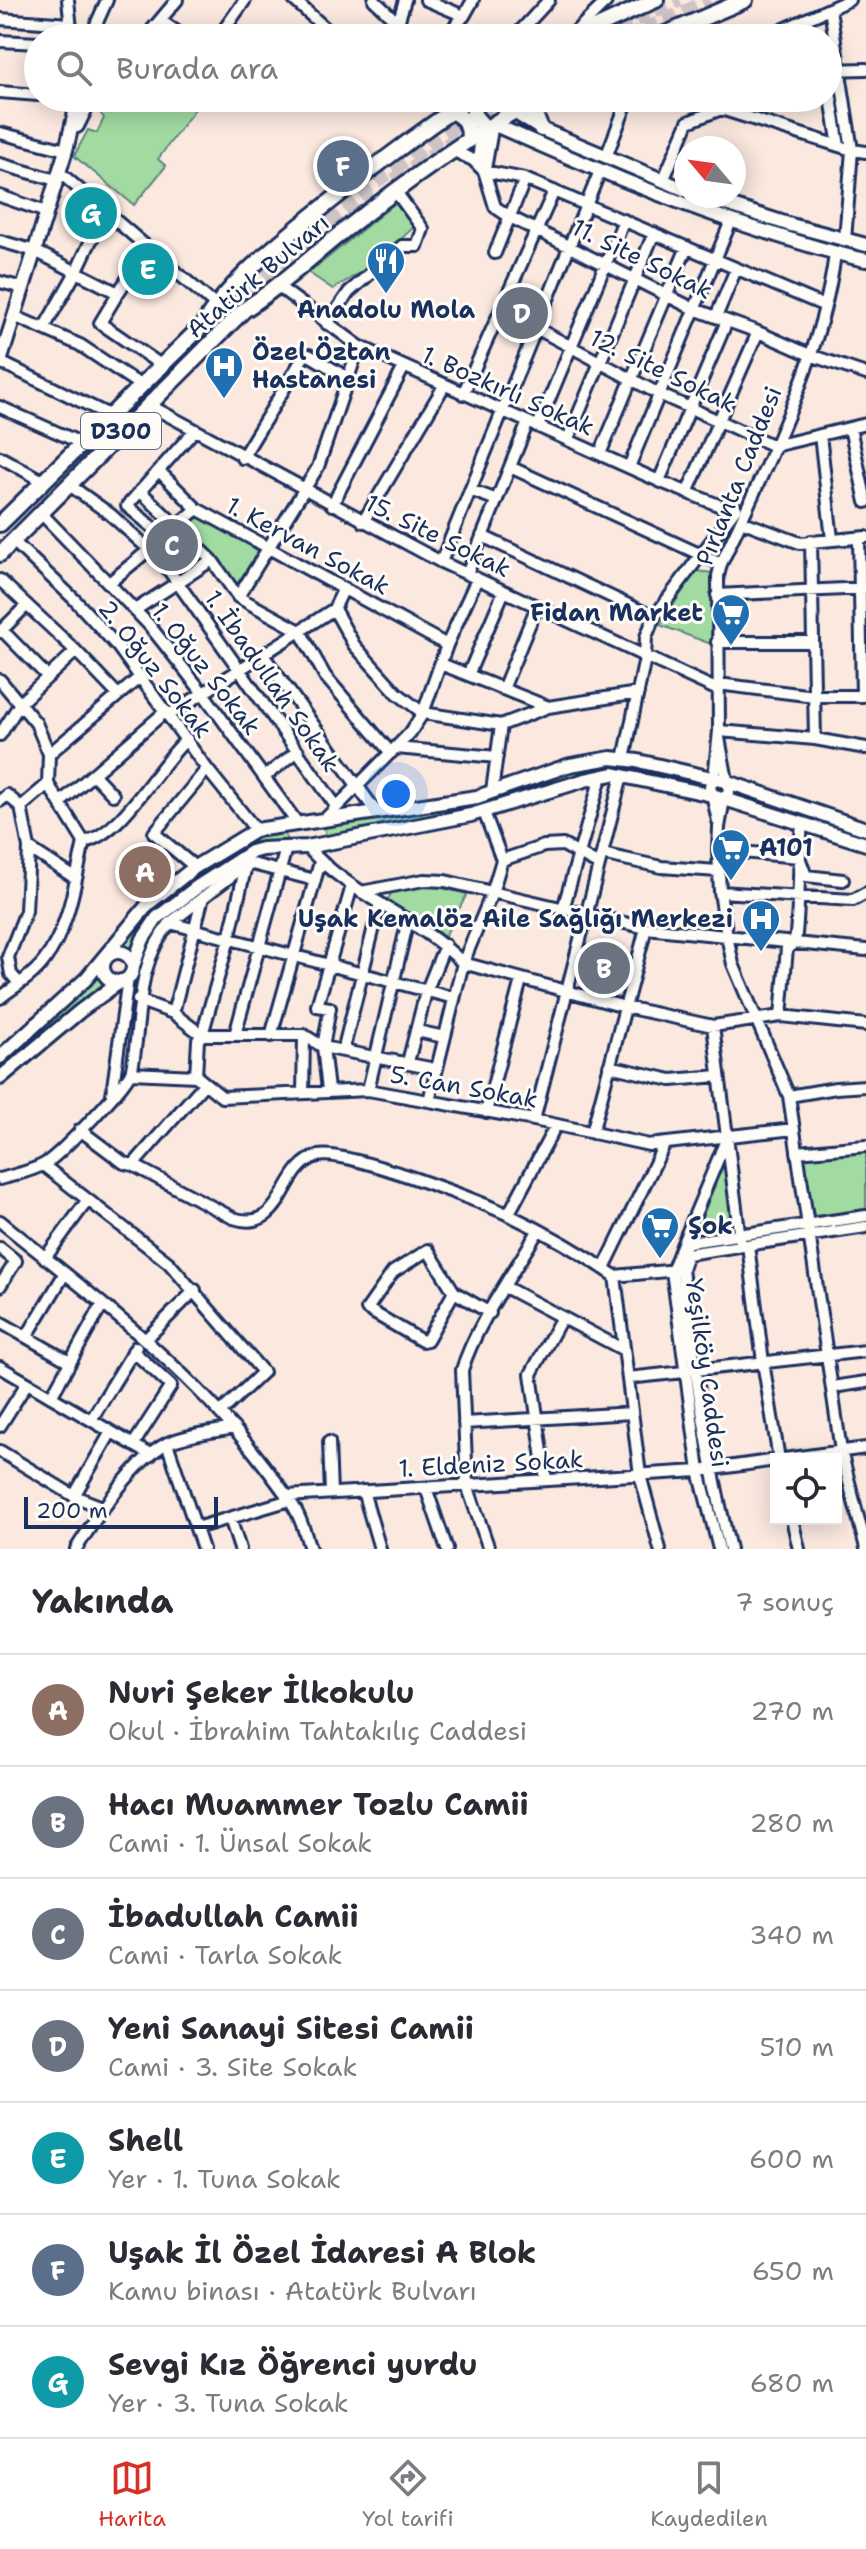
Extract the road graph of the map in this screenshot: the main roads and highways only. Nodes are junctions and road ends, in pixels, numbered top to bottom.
1 (656, 0) edge
2 (745, 0) edge
3 (602, 24) edge
4 (689, 24) edge
5 (80, 112) edge
6 (450, 112) edge
7 (452, 112) edge
8 (474, 112) edge
9 (505, 112) edge
10 (518, 112) edge
11 (535, 112) edge
12 (490, 127) junction
13 (541, 129) junction
14 (468, 141) junction
15 (606, 157) junction
16 (600, 171) junction
17 (674, 185) edge
18 (740, 208) edge
19 (842, 239) junction
20 (866, 245) edge
21 (839, 255) junction
22 (866, 260) edge
23 (5, 328) edge
24 (0, 362) edge
25 (0, 524) edge
26 (0, 554) edge
27 (624, 759) junction
28 (622, 775) junction
29 (307, 823) junction
30 (866, 829) edge
31 (866, 844) edge
32 (302, 847) junction
33 (107, 957) junction
34 (127, 975) junction
35 (0, 1057) edge
36 (0, 1078) edge

1 - 3 highway
2 - 4 highway
5 - 23 main road
6 - 25 highway, Atatürk Bulvarı / D300
7 - 14 highway
8 - 12 highway
9 - 12 highway, Atatürk Bulvarı
10 - 13 main road
11 - 13 highway
12 - 14 highway, Atatürk Bulvarı
12 - 16 main road
13 - 15 main road
14 - 26 highway, Atatürk Bulvarı / D300
15 - 16 main road
15 - 17 main road
16 - 21 main road
18 - 19 main road
19 - 20 main road
19 - 21 main road
21 - 22 main road
23 - 24 main road
27 - 28 main road
27 - 29 main road
27 - 30 main road
28 - 31 main road
28 - 32 main road
29 - 32 main road
29 - 32 main road
29 - 33 main road
32 - 34 main road
33 - 34 main road
33 - 34 main road
33 - 35 main road
34 - 36 main road

